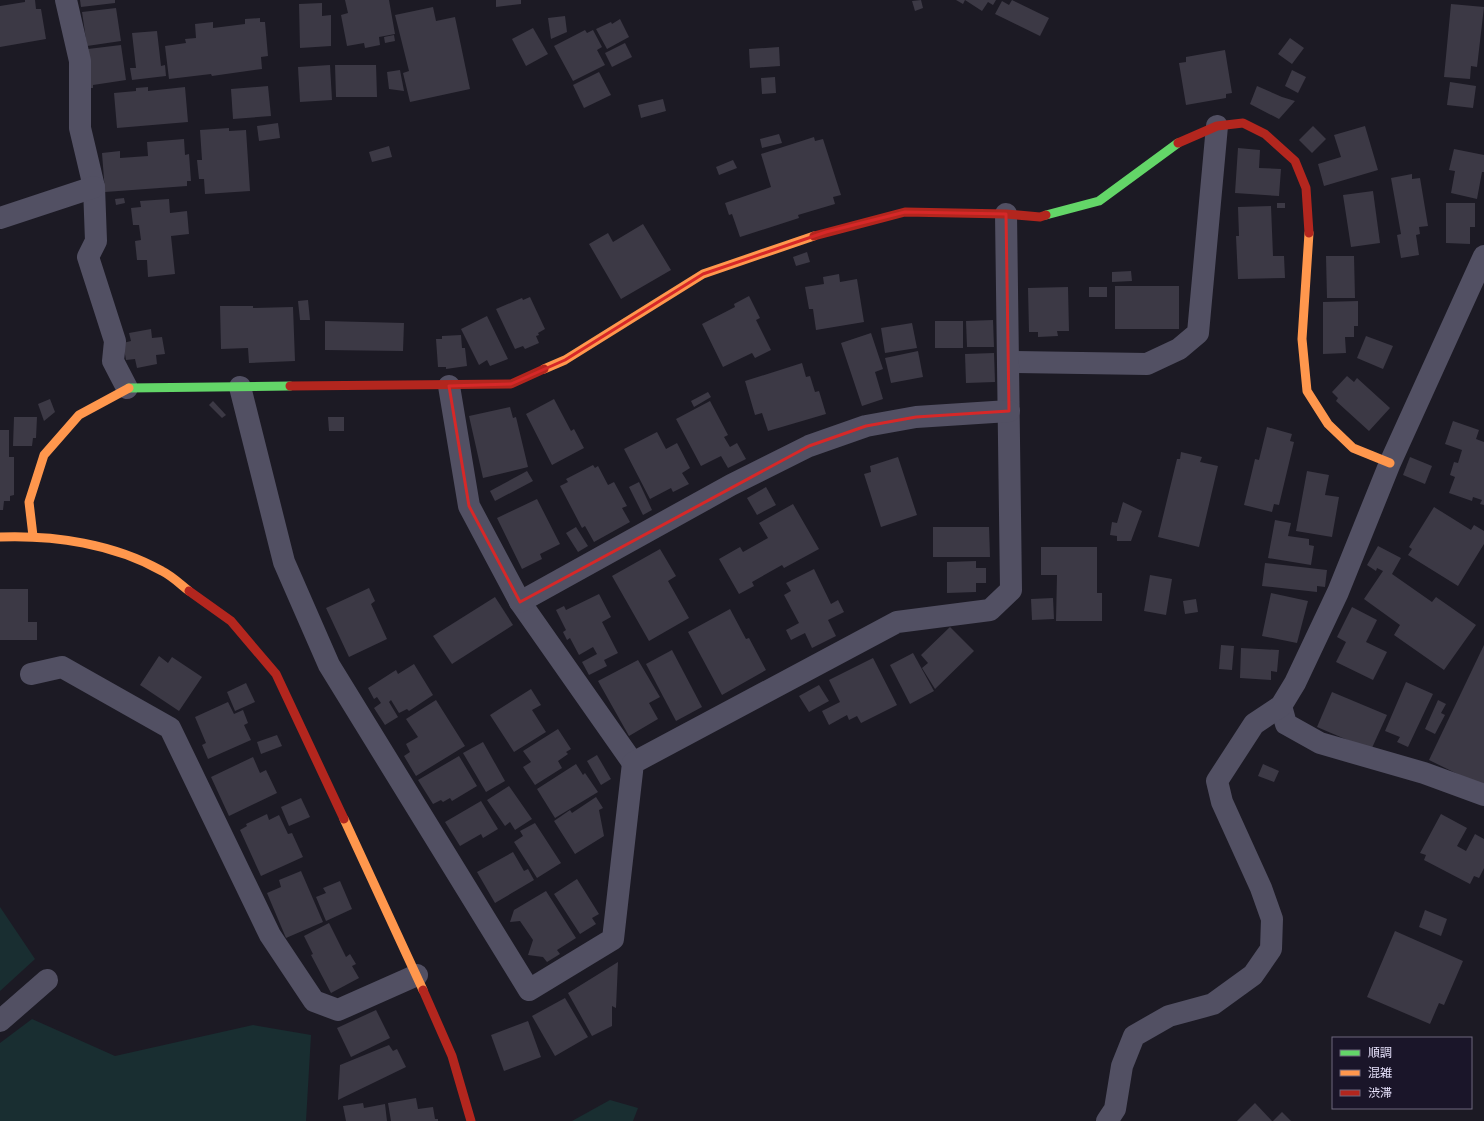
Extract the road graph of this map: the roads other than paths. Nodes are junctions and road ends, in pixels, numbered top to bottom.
1 (66, 0) edge
2 (1217, 126) junction
3 (94, 187) junction
4 (1006, 214) junction
5 (0, 218) edge
6 (1484, 256) edge
7 (1008, 362) junction
8 (450, 386) junction
9 (240, 387) junction
10 (127, 388) junction
11 (1009, 411) junction
12 (1390, 464) junction
13 (33, 536) junction
14 (0, 537) edge
15 (520, 602) junction
16 (31, 674) dead end
17 (1281, 706) junction
18 (633, 763) junction
19 (1484, 795) edge
20 (417, 975) junction
21 (47, 980) dead end
22 (0, 1021) edge
23 (471, 1121) edge
24 (1107, 1121) edge

1 - 3 street
2 - 4 street
2 - 7 street
2 - 12 street
3 - 5 street
3 - 10 street
4 - 7 street
4 - 8 street
6 - 12 street
7 - 11 street
8 - 9 street
8 - 15 street
9 - 10 street
9 - 18 street
10 - 13 street
11 - 15 street
11 - 18 street
12 - 17 street
13 - 14 street
13 - 20 street
15 - 18 street
16 - 20 street
17 - 19 street
17 - 24 street
20 - 23 street
21 - 22 street

